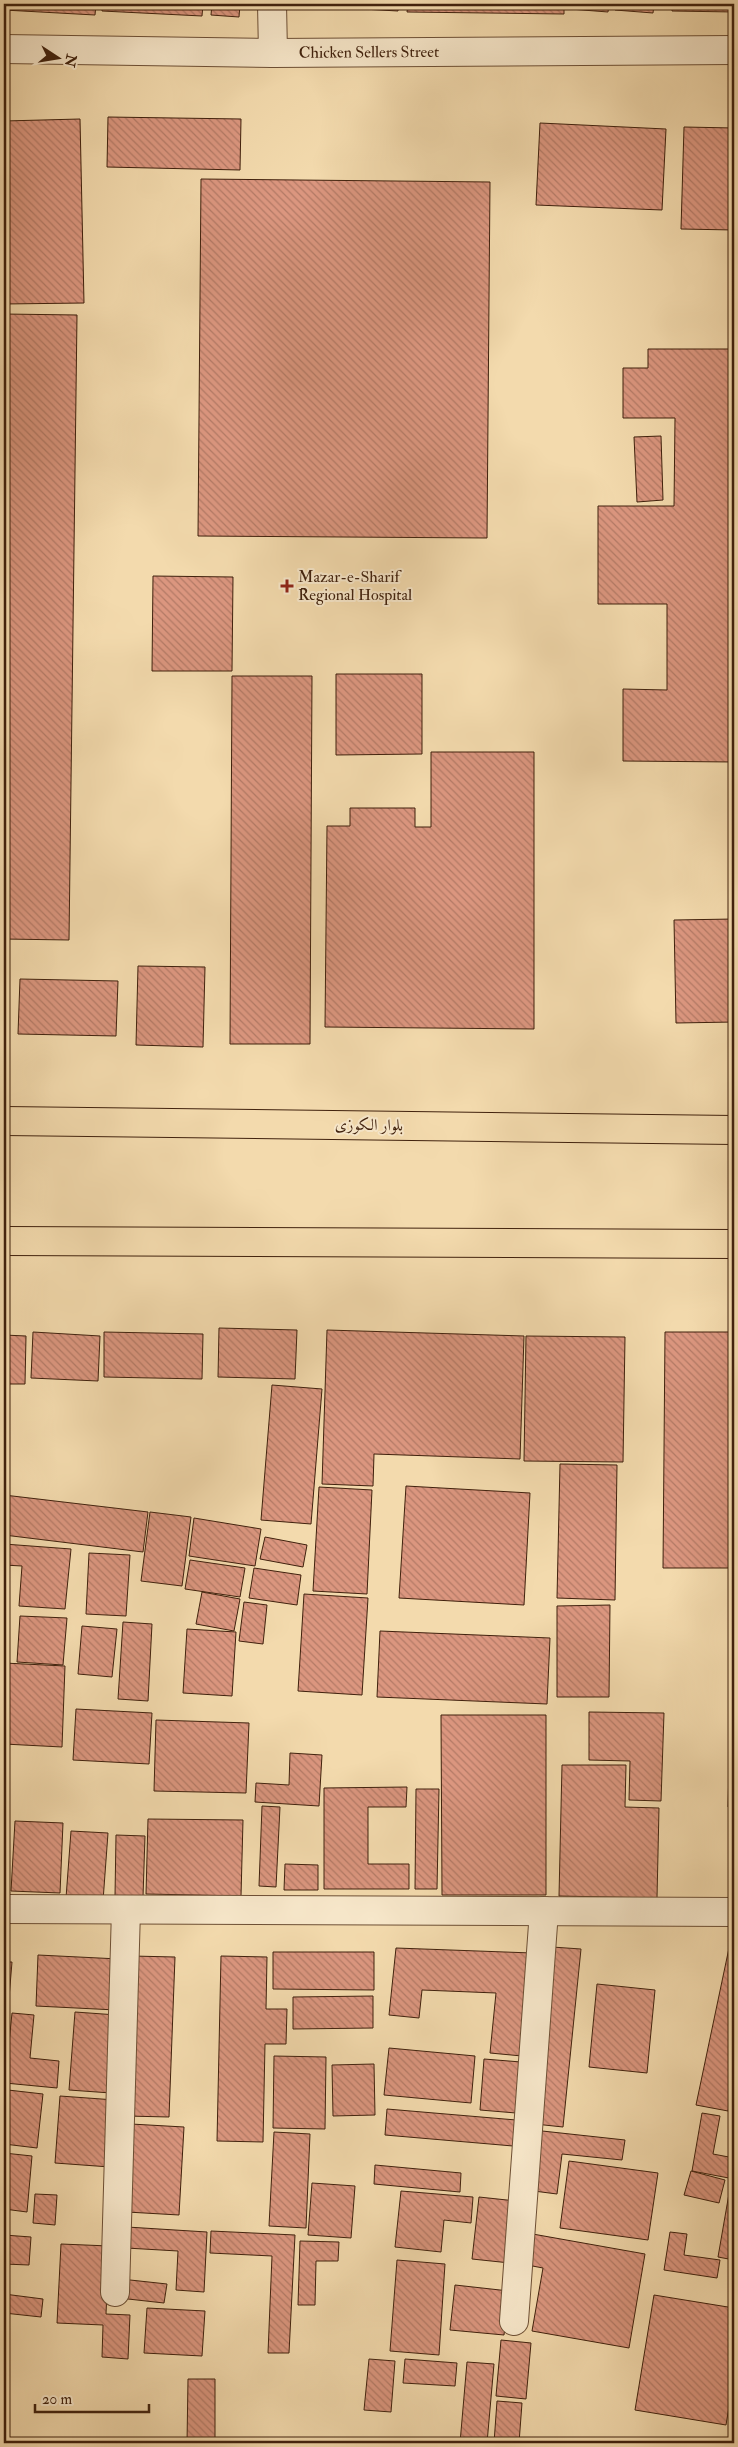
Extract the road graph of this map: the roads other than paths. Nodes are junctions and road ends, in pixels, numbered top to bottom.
1 (272, 4) edge
2 (4, 49) edge
3 (734, 50) edge
4 (273, 53) junction
5 (4, 1121) edge
6 (734, 1130) edge
7 (4, 1242) edge
8 (734, 1244) edge
9 (4, 1910) edge
10 (126, 1910) junction
11 (544, 1911) junction
12 (734, 1912) edge
13 (115, 2292) dead end
14 (514, 2321) dead end

1 - 4 street
2 - 4 street, Chicken Sellers Street
3 - 4 street, Chicken Sellers Street
5 - 6 main road, بلوار الکوزی
7 - 8 main road
9 - 10 street
10 - 11 street
10 - 13 street
11 - 12 street
11 - 14 street

